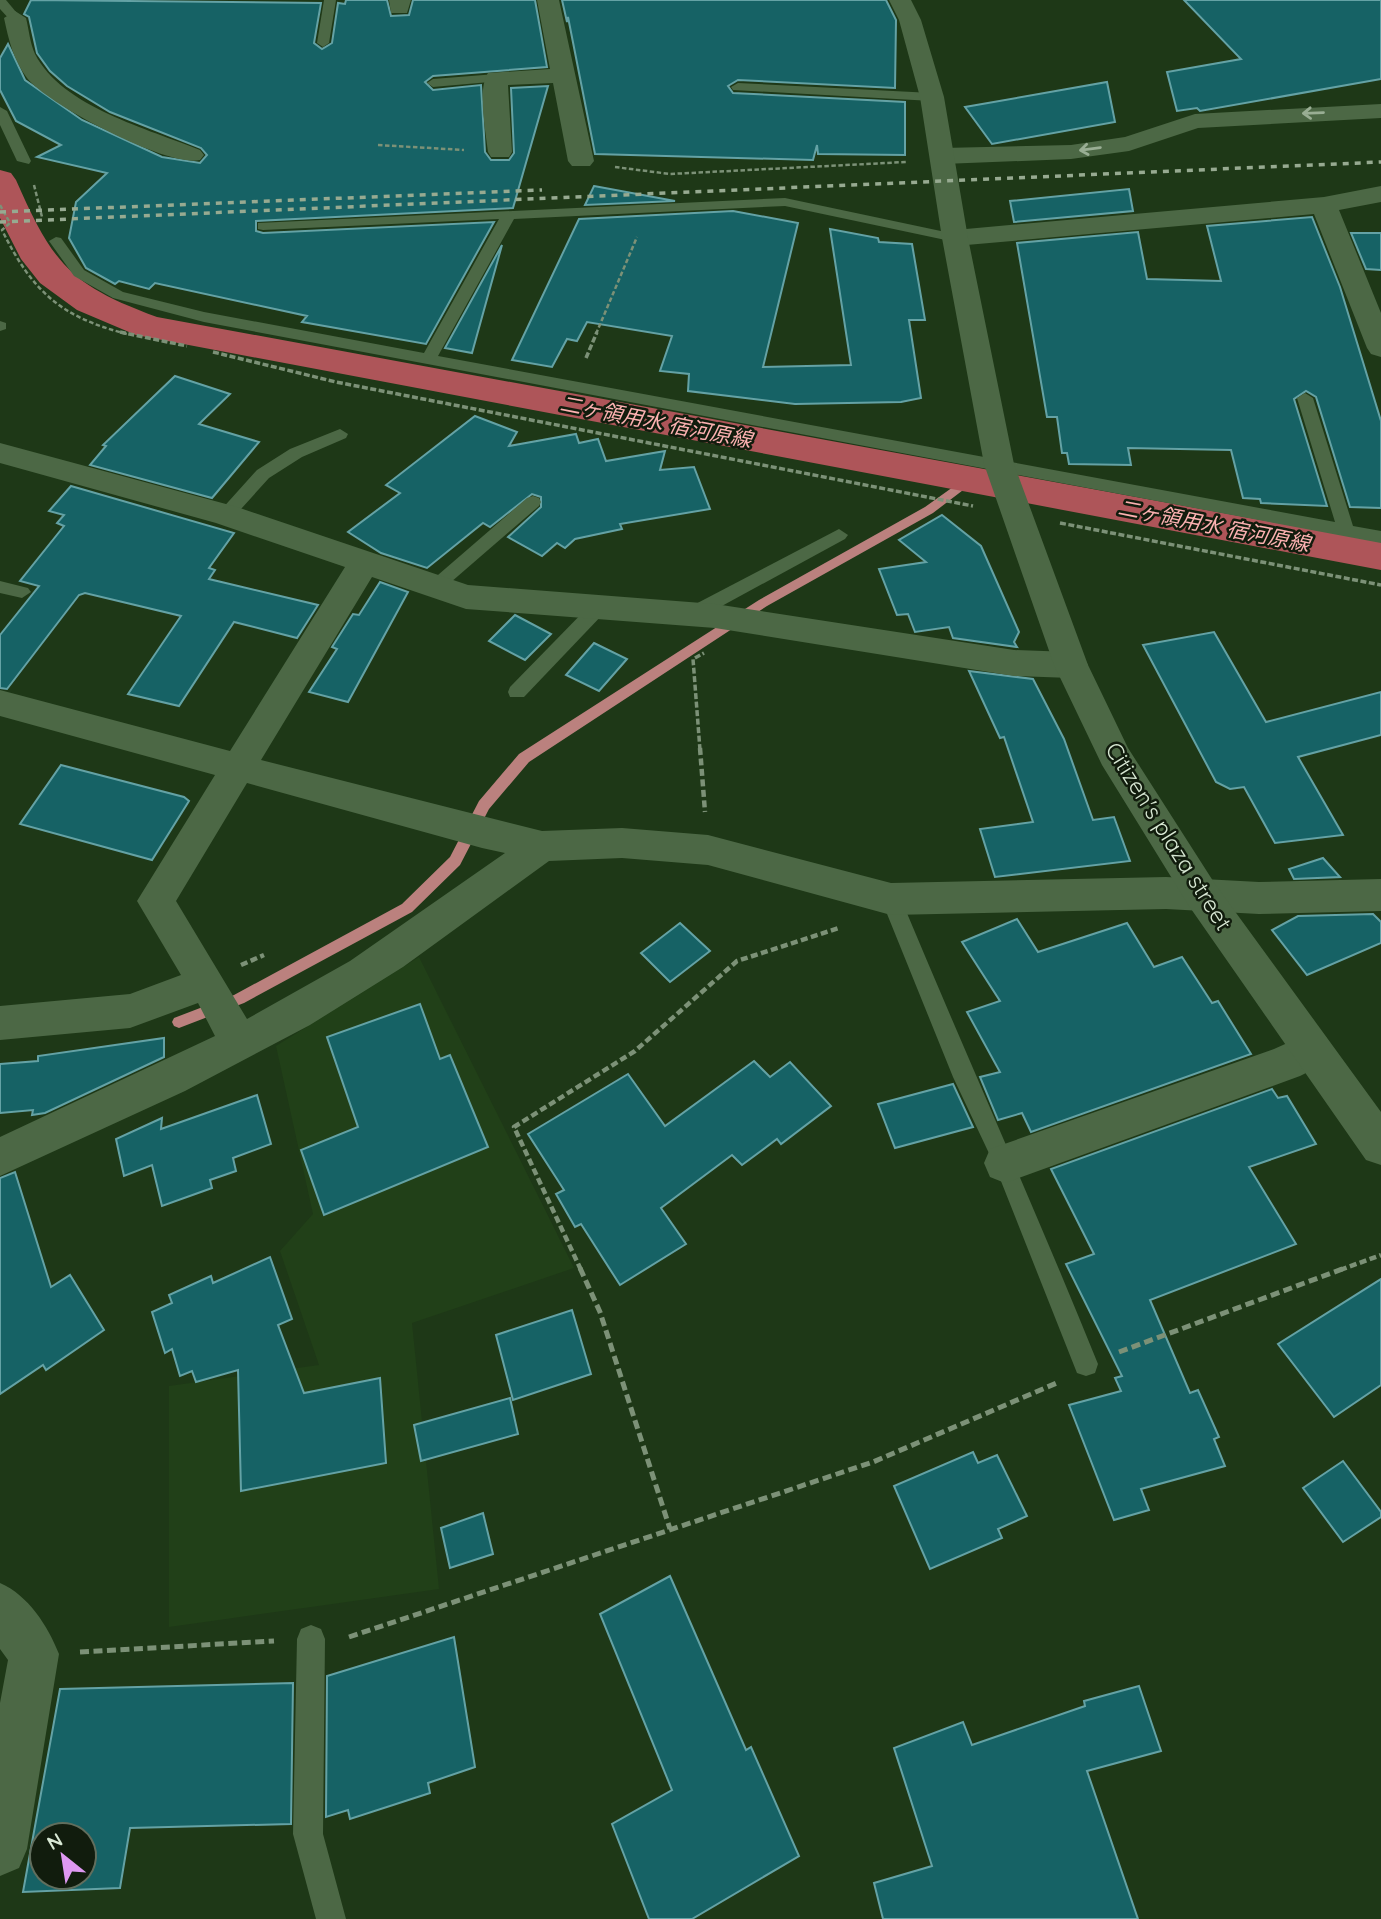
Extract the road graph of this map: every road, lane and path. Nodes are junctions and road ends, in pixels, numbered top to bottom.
1 (330, 0) edge
2 (548, 0) edge
3 (900, 0) edge
4 (7, 10) edge
5 (323, 43) dead end
6 (564, 75) junction
7 (496, 78) junction
8 (433, 83) dead end
9 (738, 87) dead end
10 (932, 97) junction
11 (0, 111) edge
12 (1381, 111) edge
13 (379, 145) dead end
14 (500, 152) joint
15 (191, 155) dead end
16 (943, 156) junction
17 (24, 161) dead end
18 (580, 161) joint
19 (907, 162) dead end
20 (1381, 194) edge
21 (38, 195) dead end
22 (0, 205) edge
23 (40, 205) dead end
24 (1324, 205) junction
25 (650, 207) junction
26 (510, 213) junction
27 (262, 226) dead end
28 (955, 238) junction
29 (56, 241) dead end
30 (189, 346) dead end
31 (1381, 348) edge
32 (201, 349) dead end
33 (429, 358) junction
34 (302, 365) dead end
35 (297, 372) junction
36 (574, 386) junction
37 (1306, 398) dead end
38 (636, 430) dead end
39 (340, 433) dead end
40 (634, 438) junction
41 (0, 453) edge
42 (1007, 487) junction
43 (533, 502) dead end
44 (961, 504) dead end
45 (226, 515) junction
46 (1346, 530) junction
47 (839, 535) dead end
48 (1381, 537) edge
49 (365, 561) junction
50 (437, 585) junction
51 (1381, 585) edge
52 (0, 587) edge
53 (22, 593) dead end
54 (599, 607) junction
55 (704, 615) junction
56 (752, 621) junction
57 (1071, 665) junction
58 (517, 692) dead end
59 (4, 709) edge
60 (237, 768) junction
61 (542, 846) junction
62 (708, 850) junction
63 (1202, 895) junction
64 (1381, 895) edge
65 (891, 899) junction
66 (221, 1009) junction
67 (0, 1023) edge
68 (1312, 1050) junction
69 (1381, 1146) edge
70 (0, 1157) edge
71 (1006, 1163) junction
72 (1381, 1255) edge
73 (1086, 1364) junction
74 (670, 1529) junction
75 (0, 1608) edge
76 (311, 1639) junction
77 (34, 1654) junction
78 (0, 1849) edge
79 (331, 1919) edge

1 - 5 lane
2 - 6 street
3 - 10 street, Citizen's plaza street
4 - 15 street
6 - 7 street
6 - 18 street
7 - 8 lane
7 - 14 street
9 - 10 lane
10 - 16 street, Citizen's plaza street
11 - 17 lane
12 -> 16 street
13 - 14 path
16 - 28 street, Citizen's plaza street
18 - 19 path
20 - 24 street
21 - 23 path
22 - 30 path
24 - 28 street
24 - 31 street
25 - 26 lane
25 - 28 lane
25 - 36 path
26 - 27 lane
26 - 33 lane
28 - 42 street, Citizen's plaza street
29 - 33 lane
32 - 35 path
33 - 36 lane
34 - 35 path
35 - 40 path
36 - 42 lane
37 - 46 lane
38 - 40 path
39 - 45 lane
40 - 44 path
41 - 45 street
42 - 46 lane
42 - 51 path
42 - 57 street, Citizen's plaza street
43 - 50 lane
45 - 49 street
46 - 48 lane
47 - 55 lane
49 - 50 street
49 - 60 street
50 - 54 street
52 - 53 lane
54 - 55 street
54 - 58 lane
55 - 56 street
56 - 57 street
56 - 62 path
57 - 63 street, Citizen's plaza street
59 - 60 street
60 - 61 street
60 - 66 street
61 - 62 street
61 - 66 street
62 - 65 street
63 - 64 street
63 - 65 street
63 - 68 street, Citizen's plaza street
65 - 71 lane
65 - 74 path
66 - 67 street
66 - 70 street
68 - 69 street, Citizen's plaza street
68 - 71 street
71 - 73 lane
72 - 73 path
73 - 74 path
74 - 76 path
75 - 77 street
76 - 77 path
76 - 79 lane
77 - 78 street

